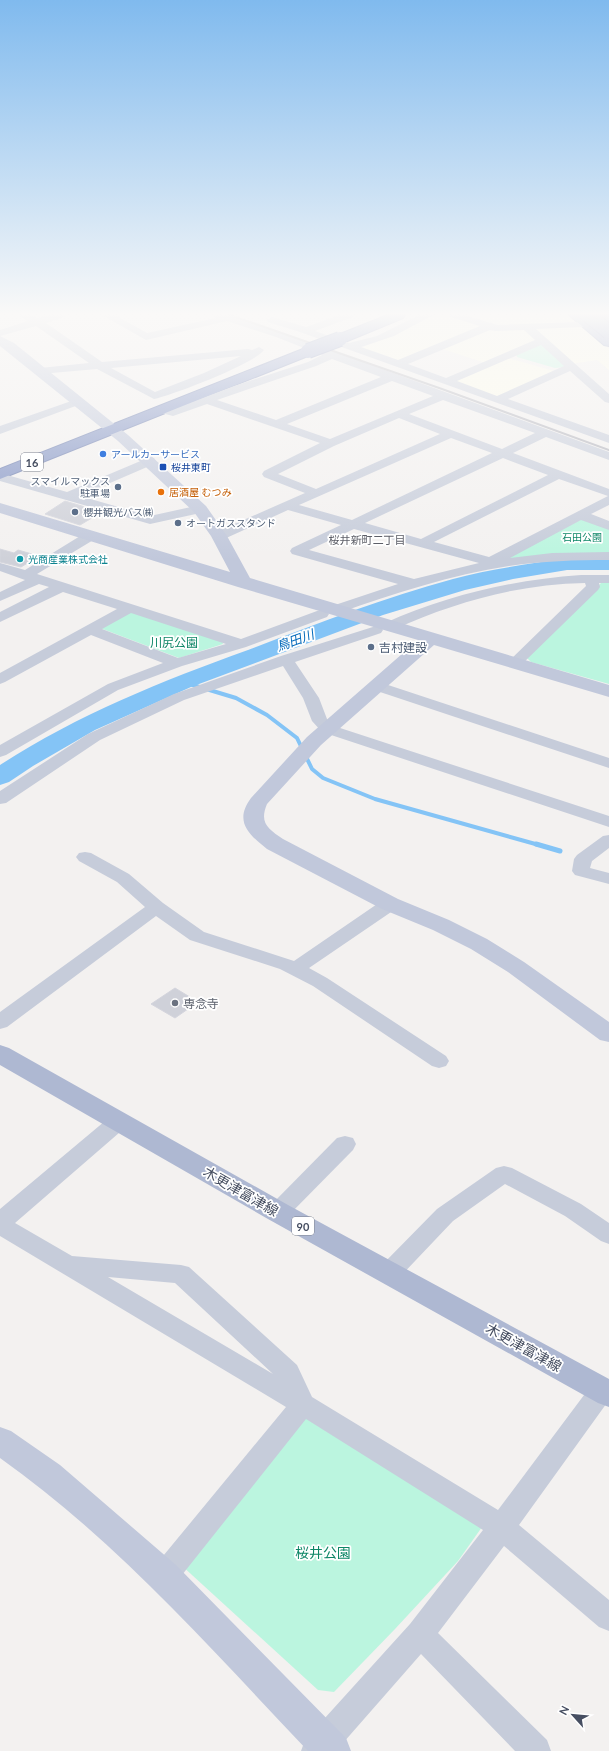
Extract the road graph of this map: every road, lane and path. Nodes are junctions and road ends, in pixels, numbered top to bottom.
1 (70, 397) edge
2 (179, 397) edge
3 (190, 397) edge
4 (215, 397) edge
5 (343, 397) edge
6 (440, 397) edge
7 (444, 397) edge
8 (492, 397) edge
9 (504, 397) edge
10 (499, 399) junction
11 (206, 400) junction
12 (76, 402) junction
13 (162, 410) junction
14 (398, 414) junction
15 (275, 425) junction
16 (109, 426) junction
17 (0, 430) edge
18 (545, 433) junction
19 (450, 434) junction
20 (609, 439) edge
21 (330, 443) junction
22 (503, 453) junction
23 (609, 456) edge
24 (150, 461) junction
25 (0, 463) edge
26 (559, 474) junction
27 (0, 476) edge
28 (609, 493) edge
29 (315, 494) junction
30 (69, 496) junction
31 (609, 500) edge
32 (287, 506) junction
33 (0, 508) edge
34 (200, 509) junction
35 (581, 515) junction
36 (0, 518) edge
37 (352, 525) junction
38 (609, 526) edge
39 (219, 536) junction
40 (85, 539) junction
41 (421, 544) junction
42 (609, 556) edge
43 (494, 563) junction
44 (0, 567) edge
45 (32, 577) junction
46 (591, 579) junction
47 (609, 579) edge
48 (411, 583) junction
49 (240, 585) junction
50 (63, 586) junction
51 (0, 597) edge
52 (130, 608) junction
53 (328, 612) junction
54 (0, 618) edge
55 (383, 628) junction
56 (91, 630) junction
57 (428, 641) junction
58 (241, 644) junction
59 (286, 659) junction
60 (177, 663) junction
61 (515, 663) junction
62 (0, 679) edge
63 (376, 686) junction
64 (609, 691) edge
65 (609, 699) edge
66 (328, 729) junction
67 (0, 752) edge
68 (609, 763) edge
69 (0, 799) edge
70 (609, 822) edge
71 (609, 840) edge
72 (85, 857) dead end
73 (609, 879) edge
74 (390, 904) junction
75 (156, 907) junction
76 (295, 969) junction
77 (0, 1022) edge
78 (609, 1034) edge
79 (0, 1054) edge
80 (439, 1061) dead end
81 (119, 1121) junction
82 (344, 1144) dead end
83 (278, 1212) junction
84 (0, 1224) edge
85 (609, 1235) edge
86 (67, 1265) junction
87 (389, 1273) junction
88 (607, 1389) edge
89 (303, 1404) junction
90 (0, 1441) edge
91 (502, 1527) junction
92 (164, 1576) junction
93 (609, 1618) edge
94 (420, 1634) junction
95 (324, 1748) edge
96 (536, 1751) edge

1 - 12 street
2 - 16 highway, 16
3 - 13 highway, 16
4 - 11 street
5 - 15 street
6 - 14 street
7 - 18 street
8 - 10 street
9 - 10 street
10 - 20 street
11 - 13 street
11 - 15 street
12 - 16 street
12 - 17 street
13 - 16 highway, 16
14 - 19 street
14 - 21 street
15 - 21 street
16 - 24 street
16 - 25 highway, 16
16 - 27 highway, 16
18 - 22 street
18 - 23 street
19 - 22 street
19 - 29 street
21 - 29 street
22 - 26 street
22 - 37 street
24 - 30 street
24 - 34 street
26 - 28 street
26 - 41 street
27 - 30 street
29 - 32 street
30 - 34 street
31 - 35 street
32 - 37 street
32 - 39 street
33 - 40 street
34 - 39 street
35 - 38 street
35 - 43 street
36 - 40 street
37 - 41 street
37 - 48 street
39 - 49 street
40 - 45 street
40 - 49 street
41 - 43 street
42 - 43 street
43 - 48 street
44 - 45 street
45 - 50 street
45 - 51 street
46 - 47 street
46 - 55 street
46 - 61 street
48 - 53 street
49 - 53 street
50 - 52 street
50 - 54 street
52 - 56 street
52 - 58 street
53 - 55 street
53 - 58 street
55 - 57 street
55 - 59 street
56 - 60 street
56 - 62 street
57 - 61 street
57 - 63 street
57 - 65 street
58 - 60 street
59 - 66 street
59 - 69 street
60 - 67 street
61 - 64 street
63 - 66 street
63 - 68 street
66 - 70 street
66 - 74 street
71 - 73 street
72 - 75 street
74 - 76 street
74 - 78 street
75 - 76 street
75 - 77 street
76 - 80 street
79 - 81 main road, 木更津富津線 / 90
81 - 83 main road, 木更津富津線 / 90
81 - 84 street
82 - 83 street
83 - 87 main road, 木更津富津線 / 90
84 - 86 street
85 - 87 street
86 - 89 street
86 - 89 street
87 - 88 main road, 木更津富津線 / 90
88 - 91 street
89 - 91 street
89 - 92 street
90 - 92 street
91 - 93 street
91 - 94 street
92 - 95 street
94 - 95 street
94 - 96 street

